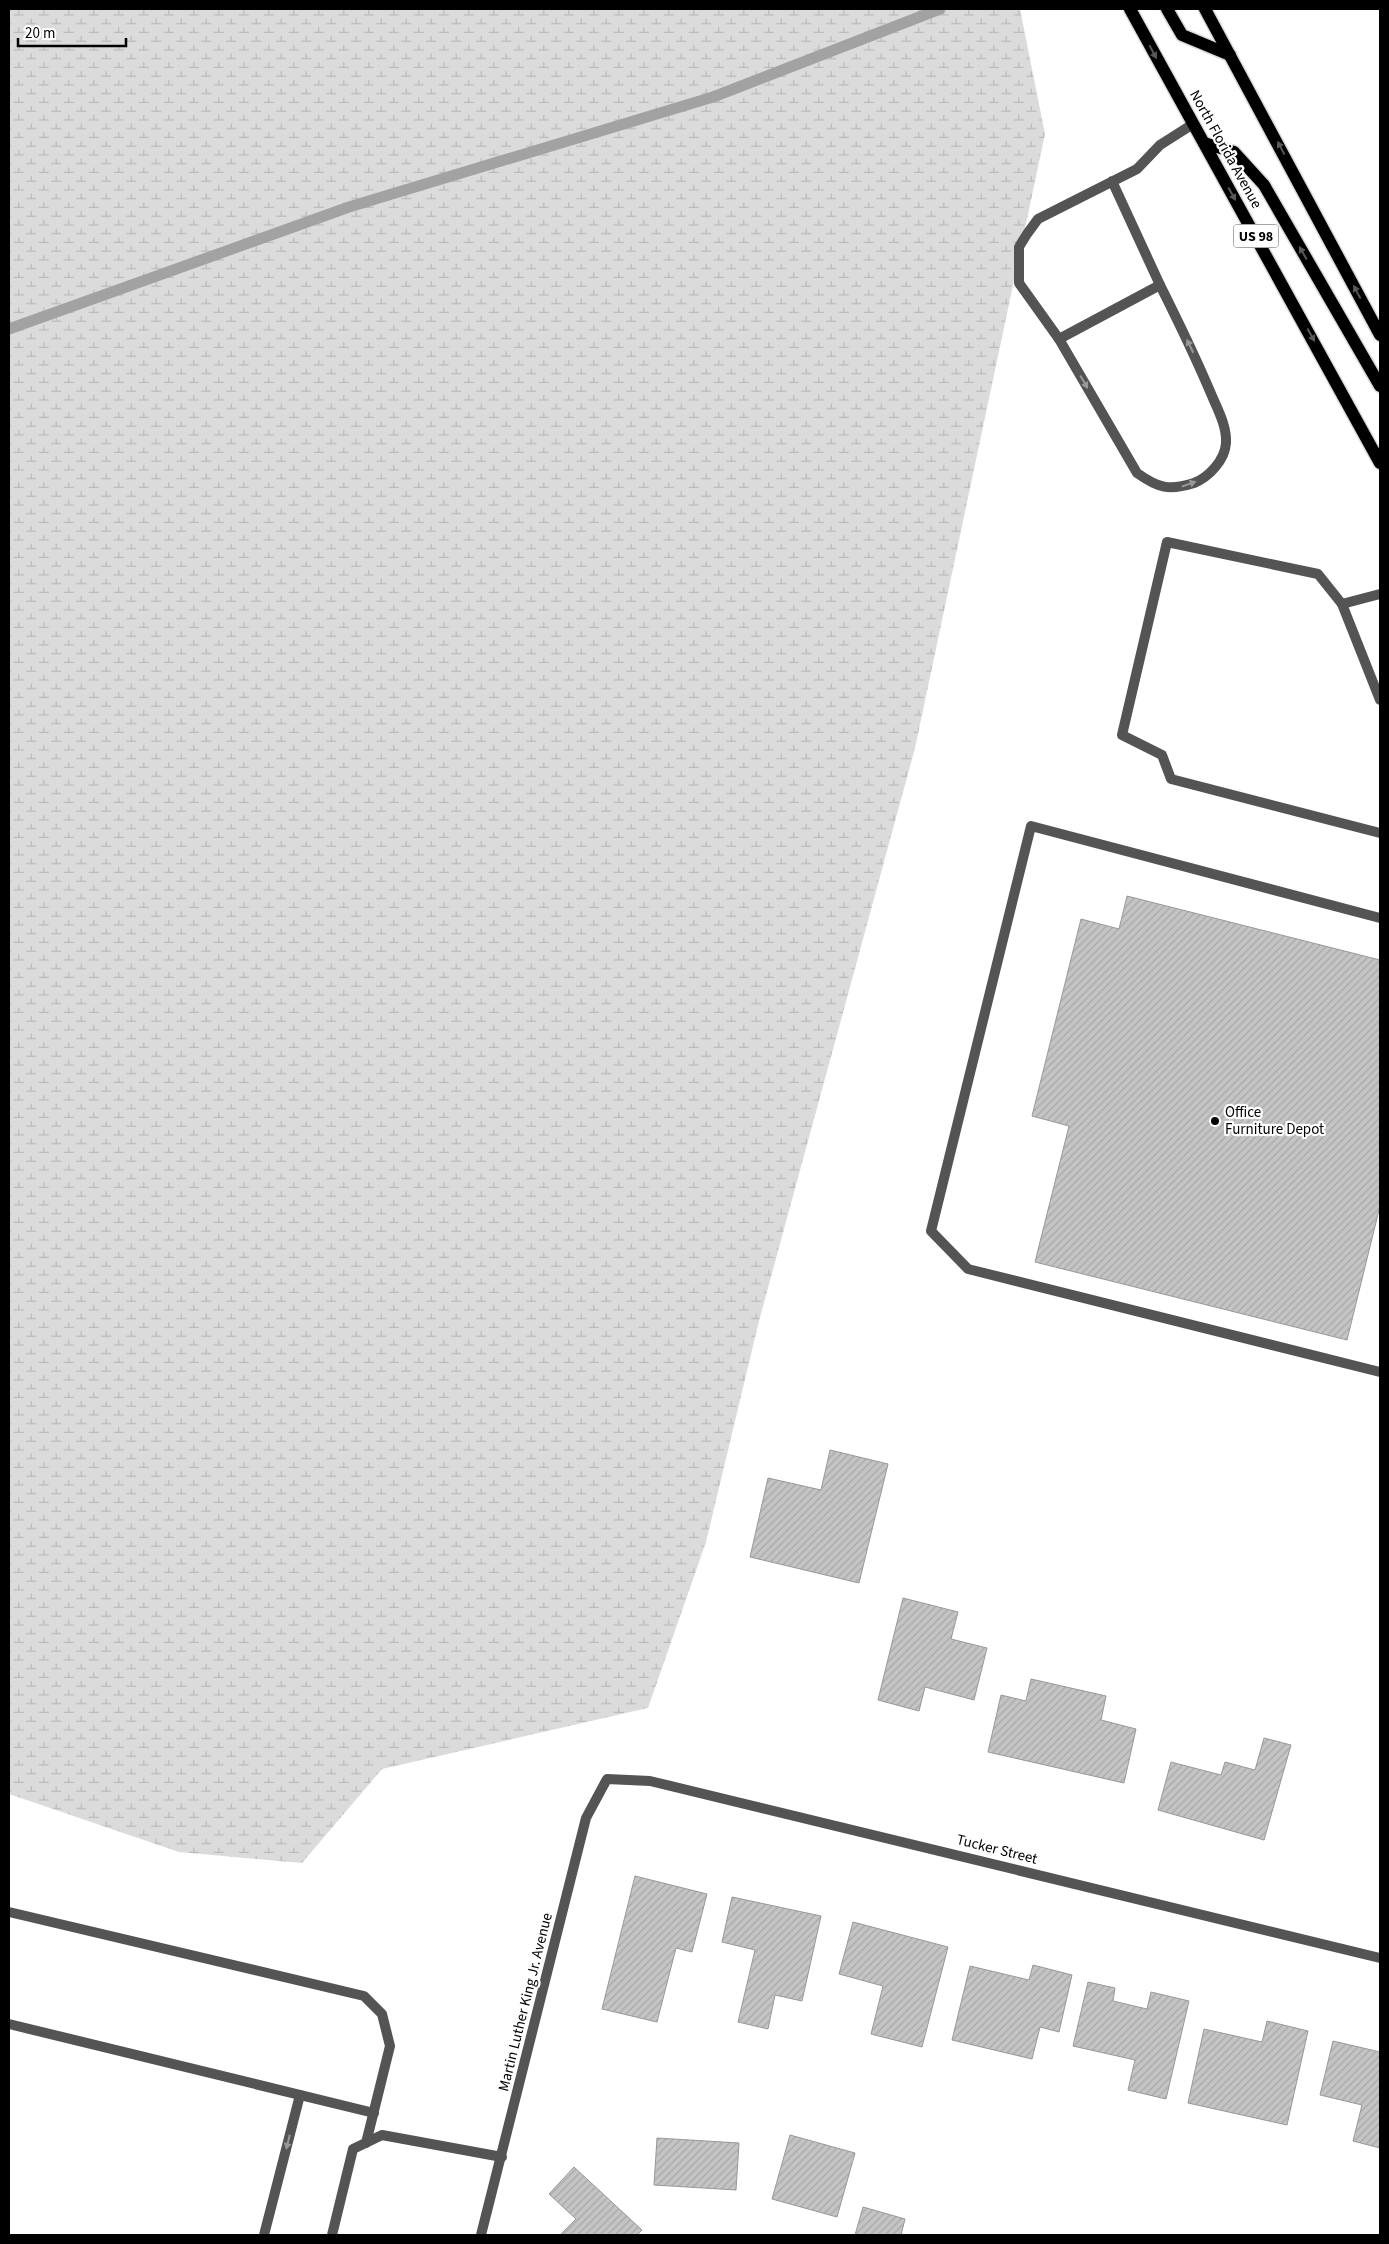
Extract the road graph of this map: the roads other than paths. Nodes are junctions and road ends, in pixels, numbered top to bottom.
1 (1130, 9) edge
2 (1167, 9) edge
3 (1205, 9) edge
4 (1230, 55) junction
5 (1193, 124) junction
6 (1204, 143) junction
7 (1112, 181) junction
8 (1160, 285) junction
9 (1380, 335) edge
10 (1059, 340) junction
11 (1380, 386) edge
12 (1380, 463) edge
13 (1380, 594) edge
14 (1342, 604) junction
15 (1380, 700) edge
16 (1380, 833) edge
17 (1380, 918) edge
18 (1380, 1372) edge
19 (606, 1779) joint
20 (9, 1912) edge
21 (1380, 1958) edge
22 (9, 2024) edge
23 (300, 2095) junction
24 (374, 2113) junction
25 (366, 2142) junction
26 (502, 2156) junction
27 (264, 2235) edge
28 (332, 2235) edge
29 (481, 2235) edge

1 -> 5 main road, North Florida Avenue / US 98
2 - 4 main road
3 - 4 main road
9 -> 4 main road
5 - 6 main road, North Florida Avenue / US 98
5 - 7 street
11 -> 6 main road
6 -> 12 main road, North Florida Avenue / US 98
7 - 8 street
7 - 10 street
8 - 10 street
10 -> 8 street
13 - 14 street
14 - 15 street
14 - 16 street
17 - 18 street
19 - 21 street, Tucker Street
19 - 26 street, Martin Luther King Jr. Avenue
20 - 24 street
22 - 23 street
23 - 24 street
23 -> 27 street
24 - 25 street
25 - 26 street
25 - 28 street
26 - 29 street, Martin Luther King Jr. Avenue

